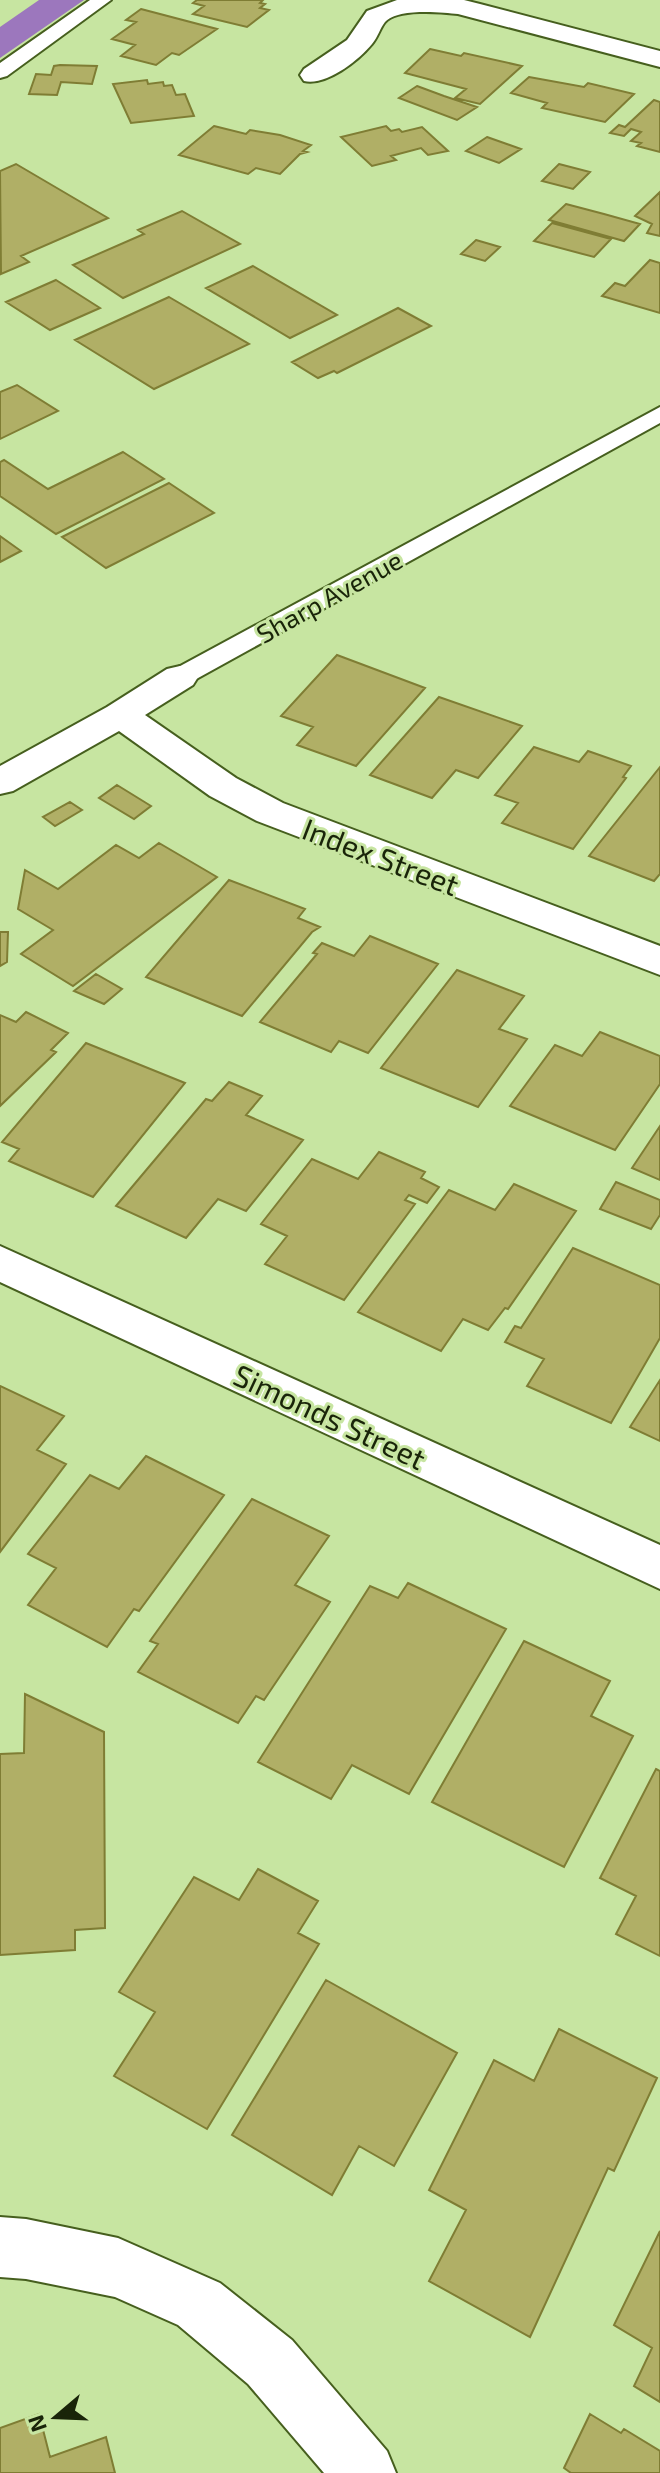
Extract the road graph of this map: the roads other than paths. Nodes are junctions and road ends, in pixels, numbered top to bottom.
1 (102, 0) edge
2 (660, 59) edge
3 (0, 72) edge
4 (313, 75) dead end
5 (660, 414) edge
6 (180, 677) joint
7 (120, 715) junction
8 (0, 782) edge
9 (660, 961) edge
10 (0, 1263) edge
11 (660, 1568) edge
12 (0, 2247) edge
13 (365, 2473) edge

1 - 3 lane
2 - 4 street
5 - 6 lane, Sharp Avenue
6 - 7 street, Sharp Avenue
7 - 8 street, Sharp Avenue
7 - 9 street, Index Street
10 - 11 street, Simonds Street
12 - 13 street

